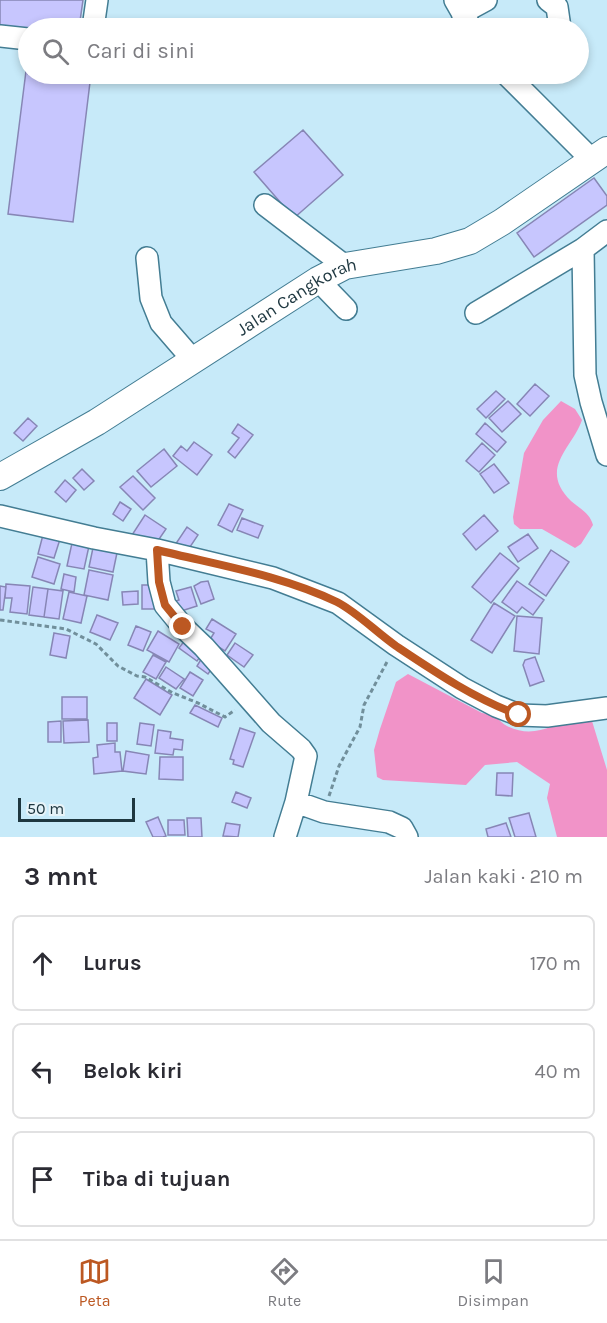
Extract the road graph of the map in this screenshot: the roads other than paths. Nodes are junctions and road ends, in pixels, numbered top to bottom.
1 (97, 0) edge
2 (486, 0) edge
3 (548, 0) edge
4 (463, 14) edge
5 (94, 18) edge
6 (559, 18) edge
7 (0, 36) edge
8 (18, 38) edge
9 (525, 84) edge
10 (599, 155) edge
11 (265, 205) dead end
12 (607, 231) edge
13 (583, 249) junction
14 (147, 258) dead end
15 (345, 266) junction
16 (318, 280) junction
17 (346, 309) dead end
18 (476, 313) dead end
19 (193, 360) junction
20 (607, 455) edge
21 (0, 477) edge
22 (0, 516) edge
23 (157, 550) junction
24 (607, 708) edge
25 (296, 802) junction
26 (285, 837) edge
27 (407, 837) edge

1 - 5 street
2 - 4 street
3 - 6 street
7 - 8 street
9 - 10 street
10 - 15 main road, Jalan Cangkorah
11 - 15 street
12 - 13 street
13 - 18 street
13 - 20 street
14 - 19 street
15 - 16 main road, Jalan Cangkorah
16 - 17 street
16 - 19 main road, Jalan Cangkorah
19 - 21 main road, Jalan Cangkorah
22 - 23 street
23 - 24 street
23 - 25 street
25 - 26 street
25 - 27 street

